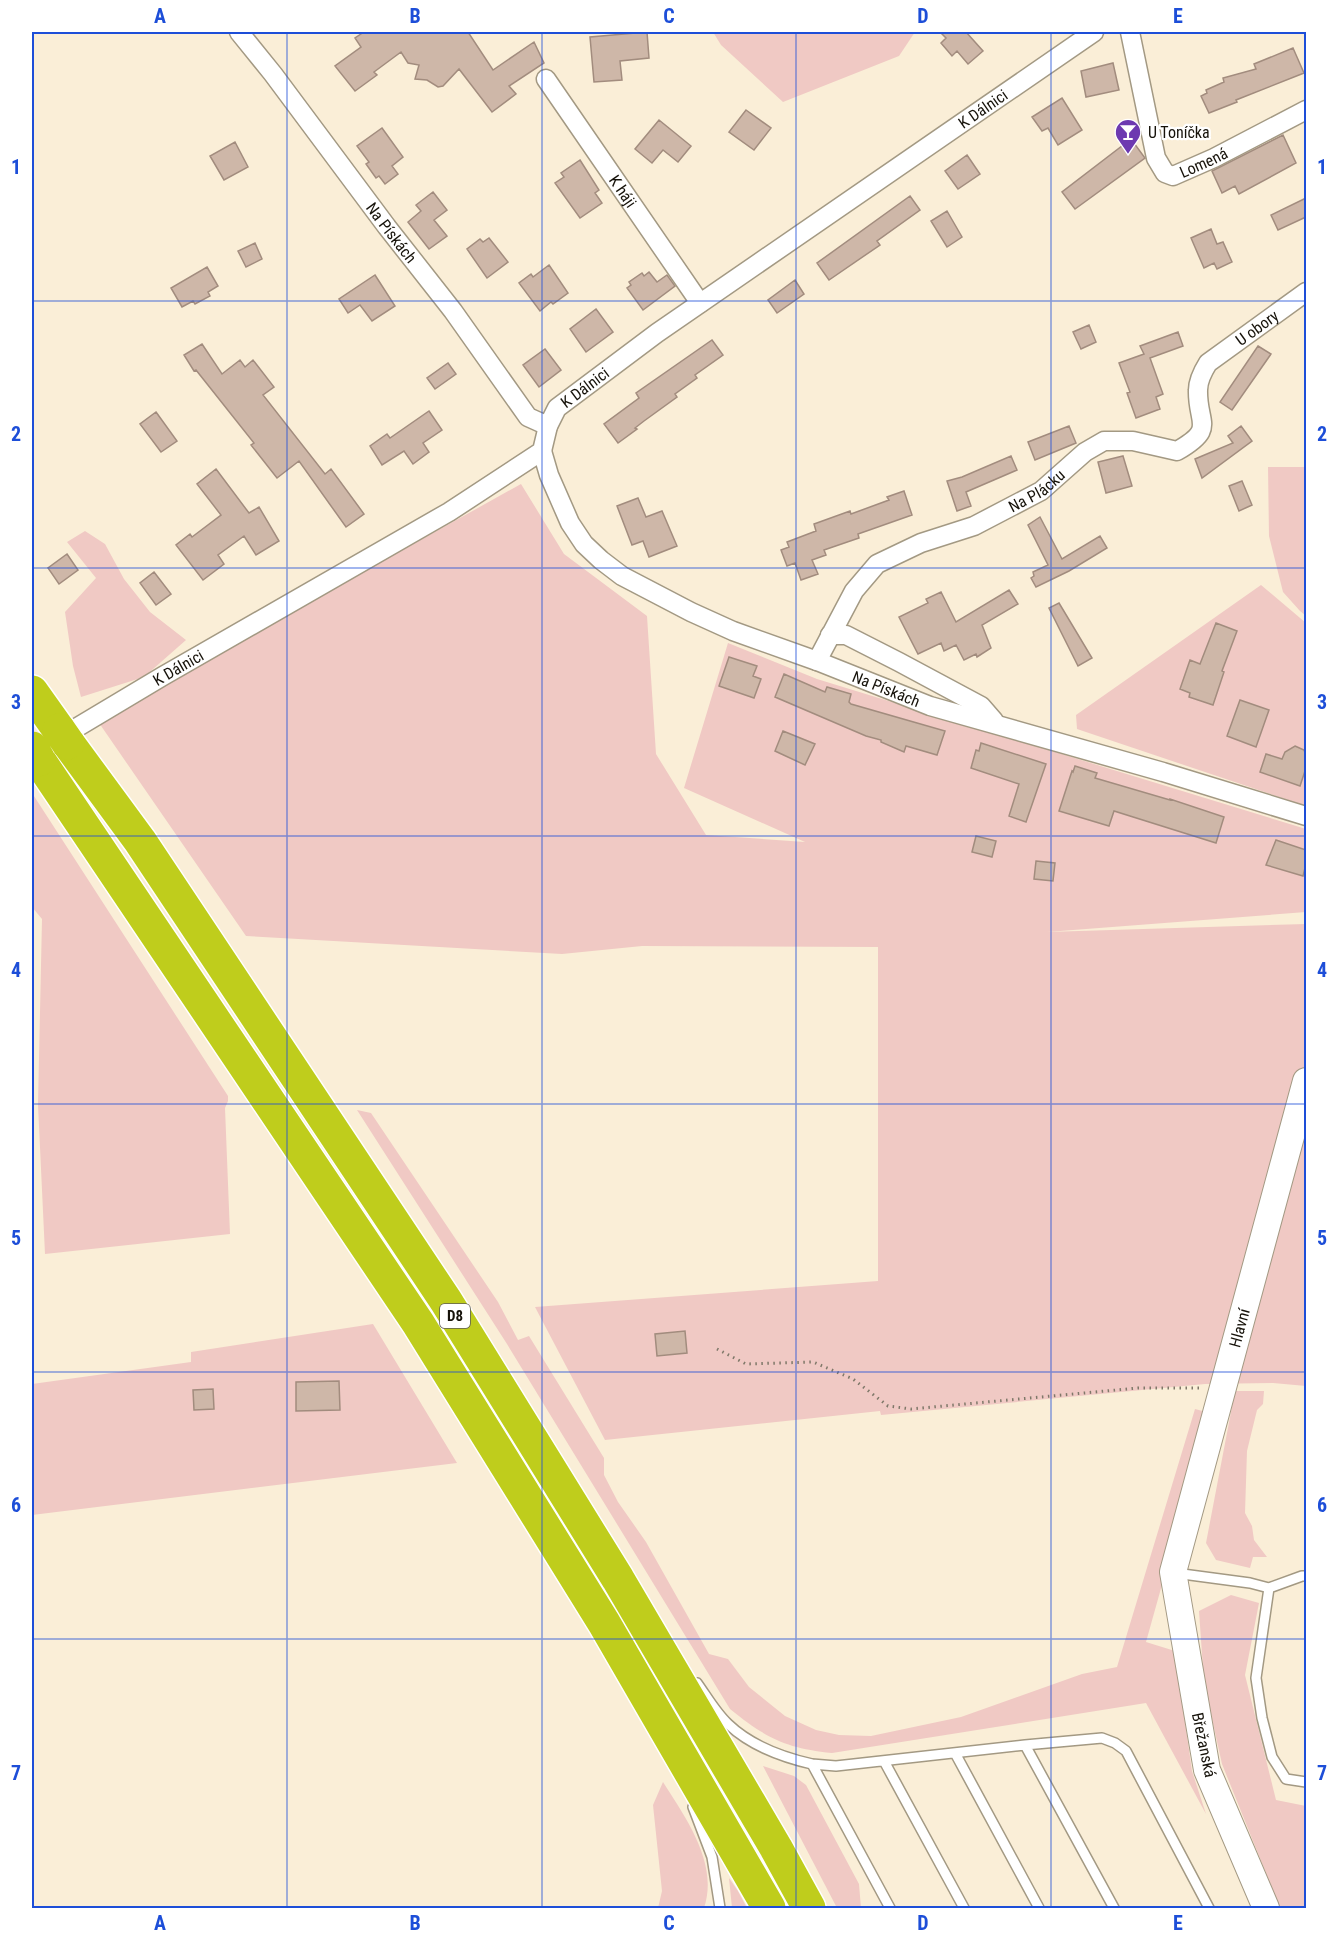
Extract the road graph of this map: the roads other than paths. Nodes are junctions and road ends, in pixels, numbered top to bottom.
1 (239, 32) edge
2 (1094, 32) edge
3 (1130, 32) edge
4 (546, 79) dead end
5 (1306, 110) edge
6 (1306, 292) edge
7 (700, 303) junction
8 (1208, 363) joint
9 (548, 426) junction
10 (542, 451) junction
11 (830, 635) junction
12 (817, 661) junction
13 (32, 692) edge
14 (995, 723) junction
15 (46, 746) edge
16 (1306, 816) edge
17 (1306, 1081) edge
18 (1173, 1572) junction
19 (1306, 1576) edge
20 (618, 1579) junction
21 (1269, 1588) junction
22 (669, 1645) dead end
23 (690, 1674) dead end
24 (658, 1715) junction
25 (1025, 1745) junction
26 (955, 1753) junction
27 (884, 1761) junction
28 (812, 1764) junction
29 (682, 1778) dead end
30 (1306, 1782) edge
31 (690, 1799) dead end
32 (720, 1908) edge
33 (770, 1908) edge
34 (809, 1908) edge
35 (890, 1908) edge
36 (964, 1908) edge
37 (1039, 1908) edge
38 (1114, 1908) edge
39 (1209, 1908) edge
40 (1266, 1908) edge

1 - 9 street, Na Pískách
2 - 7 street, K Dálnici
3 - 5 street, Lomená
4 - 7 street, K háji
6 - 8 street, U obory
7 - 9 street, K Dálnici
8 - 11 street, Na Plácku
9 - 10 street, K Dálnici
10 - 12 street, Na Pískách
10 - 15 street, K Dálnici
11 - 12 street, Na Plácku
11 - 14 street
12 - 14 street, Na Pískách
13 - 15 highway, D8
14 - 16 street, Na Pískách
15 - 20 highway, D8
15 - 24 highway, D8
17 - 18 street, Hlavní
18 - 21 lane
18 - 40 street, Břežanská
19 - 21 lane
20 - 22 lane
20 - 34 highway, D8
21 - 30 lane
23 - 28 lane
24 - 29 lane
24 - 33 highway, D8
25 - 26 lane
25 - 38 lane
25 - 39 lane
26 - 27 lane
26 - 37 lane
27 - 28 lane
27 - 36 lane
28 - 35 lane
31 - 32 lane

